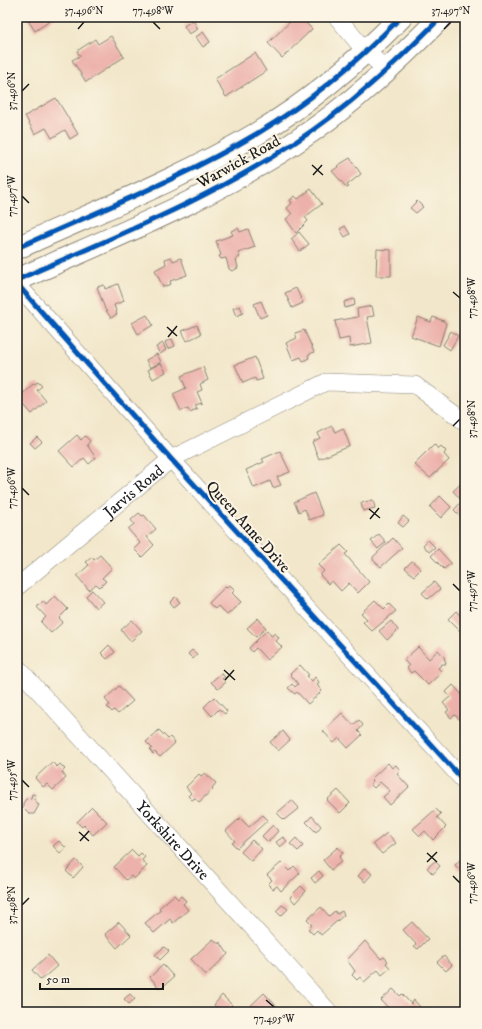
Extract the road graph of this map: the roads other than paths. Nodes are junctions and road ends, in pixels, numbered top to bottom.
1 (337, 17) edge
2 (401, 17) edge
3 (441, 17) edge
4 (365, 51) junction
5 (387, 70) junction
6 (17, 248) edge
7 (17, 280) edge
8 (17, 284) edge
9 (465, 422) edge
10 (171, 459) junction
11 (17, 587) edge
12 (17, 667) edge
13 (465, 782) edge
14 (329, 1012) edge

1 - 4 street
2 - 4 main road, Warwick Road
3 - 5 main road, Warwick Road
4 - 5 street
4 - 6 main road, Warwick Road
5 - 7 main road, Warwick Road
8 - 10 street, Queen Anne Drive
9 - 10 street, Jarvis Road
10 - 11 street, Jarvis Road
10 - 13 street, Queen Anne Drive
12 - 14 street, Yorkshire Drive

